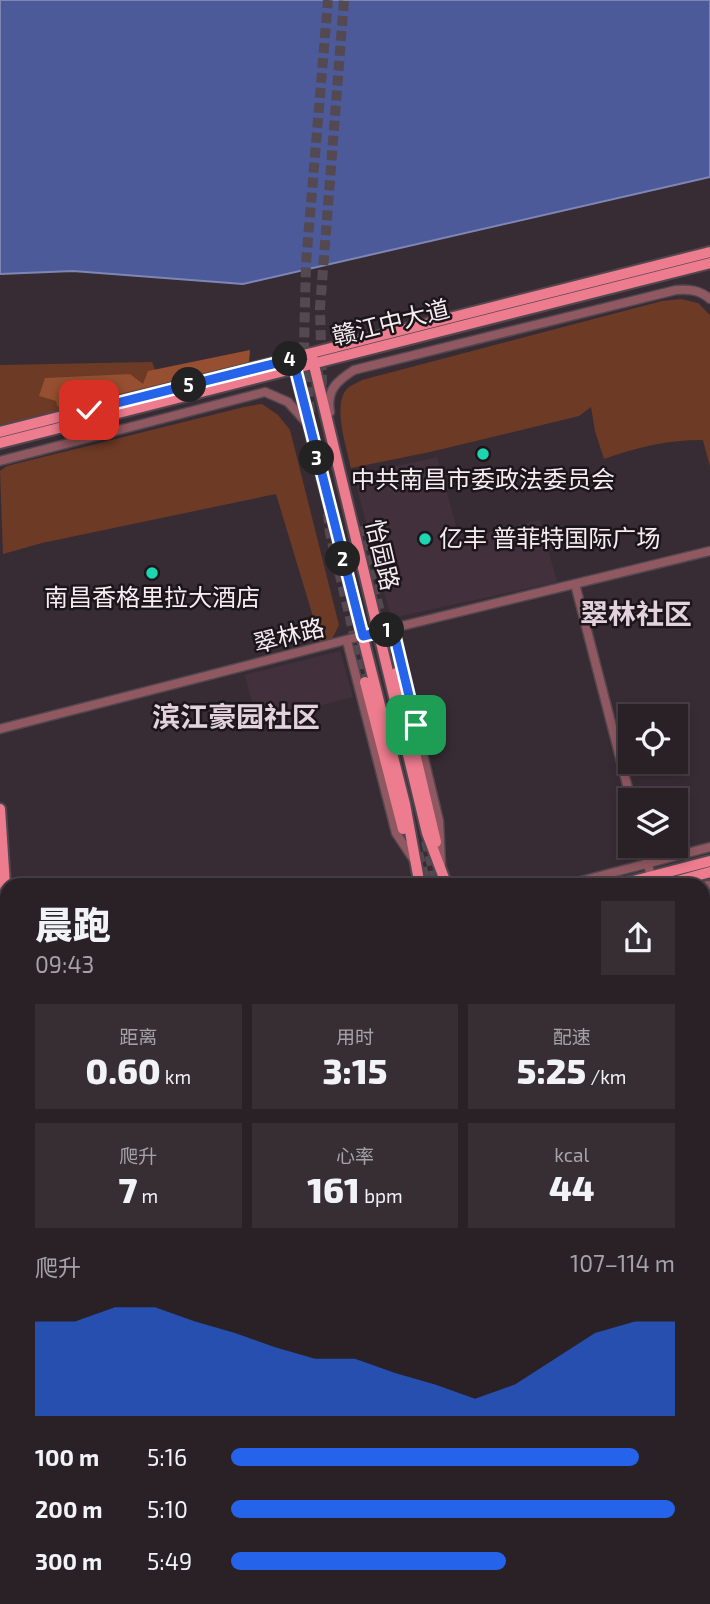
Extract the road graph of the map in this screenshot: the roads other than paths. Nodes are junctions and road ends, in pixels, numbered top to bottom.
1 (709, 259) edge
2 (710, 299) edge
3 (313, 359) junction
4 (294, 364) junction
5 (309, 426) junction
6 (0, 432) edge
7 (0, 443) edge
8 (339, 459) junction
9 (0, 461) edge
10 (710, 551) edge
11 (575, 584) junction
12 (393, 629) junction
13 (377, 632) junction
14 (363, 636) junction
15 (347, 640) junction
16 (396, 673) tunnel mouth
17 (365, 682) tunnel mouth
18 (0, 729) edge
19 (628, 788) edge
20 (0, 809) edge
21 (710, 847) edge
22 (646, 858) edge
23 (414, 860) junction
24 (710, 861) edge
25 (647, 863) junction
26 (441, 866) junction
27 (710, 872) edge
28 (651, 876) junction
29 (5, 878) edge
30 (413, 878) edge
31 (418, 878) edge
32 (445, 878) edge
33 (449, 878) edge
34 (592, 878) edge
35 (644, 878) edge
36 (688, 878) edge

1 - 3 main road, 赣江中大道
2 - 8 street
3 - 4 main road, 赣江中大道
3 - 8 main road, 怡园路
4 - 5 main road, 怡园路
4 - 6 main road, 赣江中大道
4 - 7 main road, 赣江中大道
5 - 9 street
5 - 14 main road, 怡园路
8 - 13 main road, 怡园路
10 - 11 street, 翠林路
11 - 12 street, 翠林路
11 - 19 street
12 - 13 street, 翠林路
12 - 26 street
13 - 14 street, 翠林路
13 - 26 main road, 怡园路
14 - 15 street, 翠林路
14 - 23 main road, 怡园路
15 - 18 street, 翠林路
15 - 23 street
16 - 26 main road
17 - 23 main road
20 - 29 main road
21 - 25 street
22 - 25 street
23 - 30 main road
23 - 31 main road, 怡园路
24 - 28 main road
25 - 28 street
25 - 34 street
26 - 32 main road, 怡园路
26 - 33 main road
27 - 36 main road
28 - 35 main road

